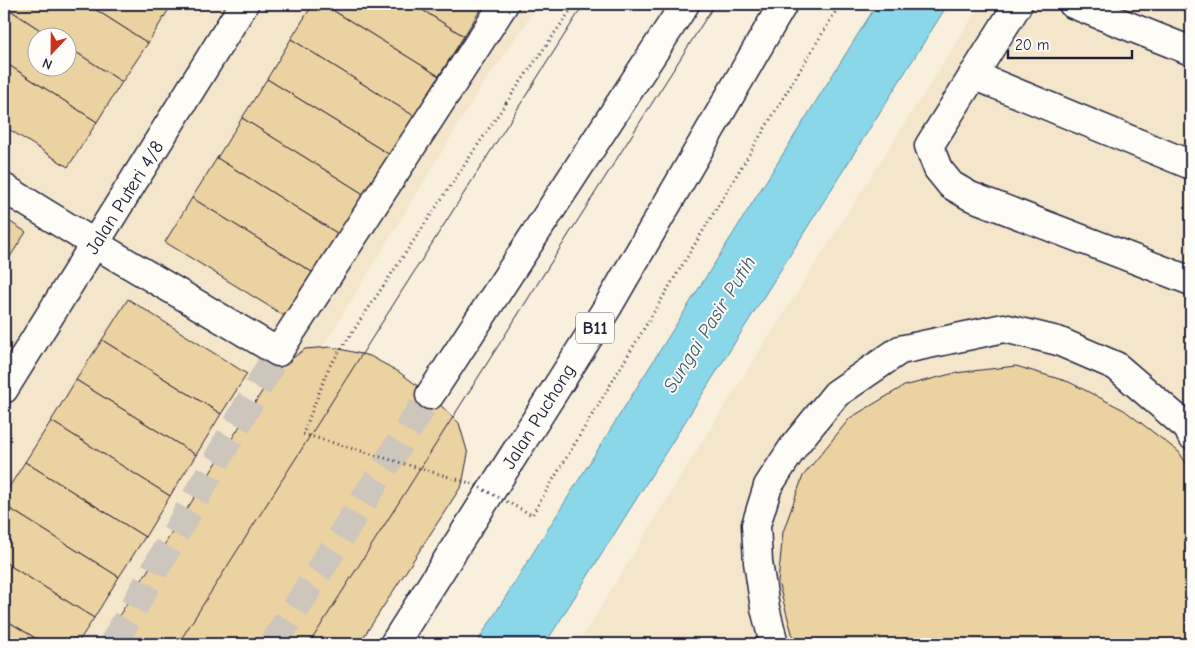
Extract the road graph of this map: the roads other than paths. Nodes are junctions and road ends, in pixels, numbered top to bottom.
1 (244, 4) edge
2 (504, 4) edge
3 (685, 4) edge
4 (783, 4) edge
5 (1018, 4) edge
6 (1074, 4) edge
7 (1191, 51) edge
8 (974, 75) junction
9 (1191, 164) edge
10 (4, 188) edge
11 (95, 244) junction
12 (1191, 281) edge
13 (4, 389) edge
14 (430, 395) tunnel mouth
15 (1191, 435) edge
16 (394, 644) edge
17 (774, 644) edge

1 - 11 main road, Jalan Puteri 4/8
2 - 11 main road
3 - 14 main road
4 - 16 main road, Jalan Puchong / B11
5 - 8 main road
6 - 7 main road
8 - 9 main road
8 - 12 main road
10 - 11 main road
11 - 13 main road, Jalan Puteri 4/8
15 - 17 main road

